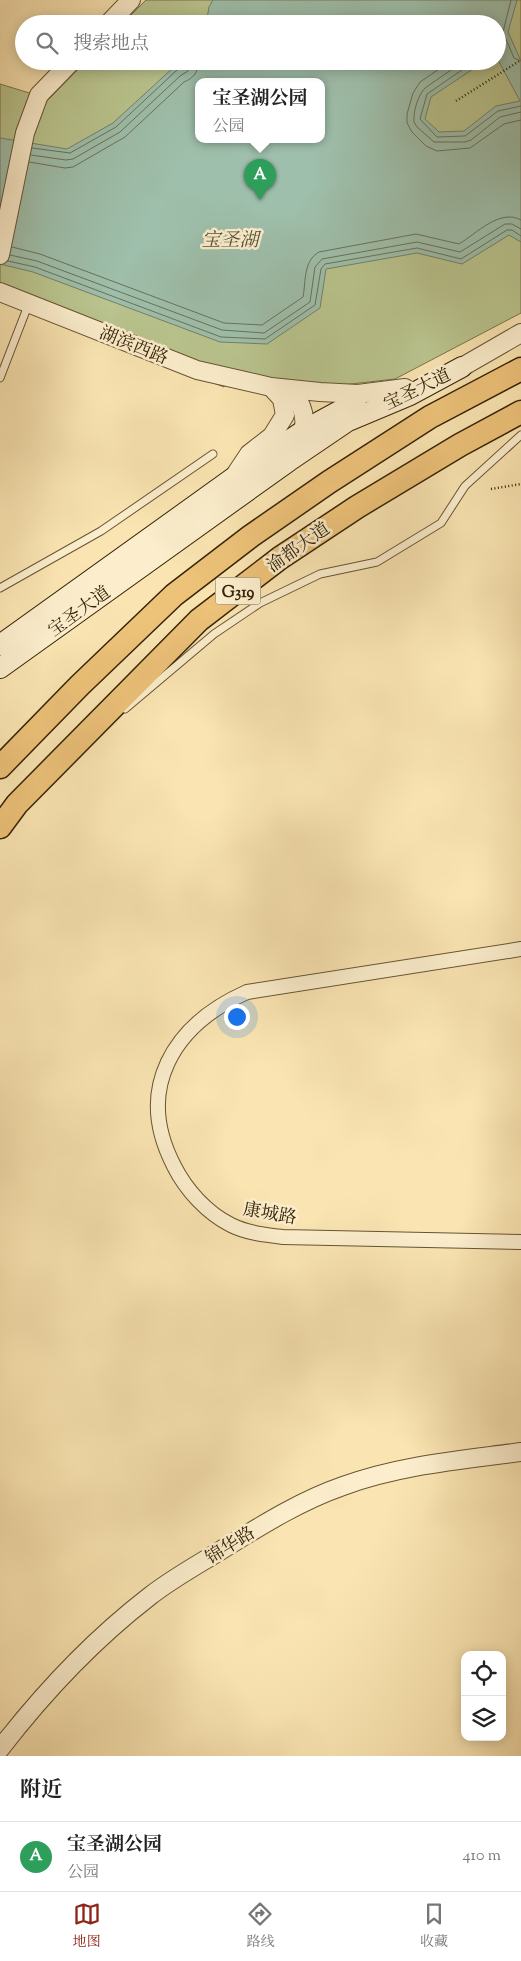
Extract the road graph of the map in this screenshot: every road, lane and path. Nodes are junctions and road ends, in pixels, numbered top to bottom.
1 (131, 0) edge
2 (117, 15) edge
3 (521, 60) edge
4 (63, 70) edge
5 (506, 70) edge
6 (506, 70) edge
7 (456, 101) dead end
8 (0, 255) edge
9 (0, 292) edge
10 (29, 303) junction
11 (521, 333) edge
12 (462, 367) junction
13 (521, 369) edge
14 (0, 378) edge
15 (271, 386) junction
16 (405, 388) junction
17 (289, 389) junction
18 (521, 412) edge
19 (303, 431) junction
20 (521, 435) edge
21 (521, 440) edge
22 (511, 442) junction
23 (213, 454) dead end
24 (289, 461) junction
25 (233, 478) junction
26 (521, 484) edge
27 (491, 488) dead end
28 (0, 588) edge
29 (2, 640) edge
30 (0, 668) edge
31 (83, 737) junction
32 (0, 767) edge
33 (0, 827) edge
34 (521, 949) edge
35 (521, 1242) edge
36 (521, 1452) edge
37 (0, 1749) edge

1 - 2 street
3 - 5 path
4 - 8 street
6 - 7 path
9 - 10 street, 湖滨西路
10 - 14 lane
10 - 15 street, 湖滨西路
11 - 12 street
12 - 16 main road, 宝圣大道
12 - 24 main road, 宝圣大道
13 - 32 highway, 渝都大道 / G319
15 - 17 street, 湖滨西路
15 - 25 street
16 - 17 street, 湖滨西路
16 - 19 main road, 宝圣大道
17 - 19 street
18 - 31 highway, 渝都大道 / G319
19 - 24 street
19 - 25 main road, 宝圣大道
20 - 22 lane
21 - 22 lane
22 - 31 lane
23 - 28 lane
24 - 30 main road, 宝圣大道
25 - 29 main road, 宝圣大道
26 - 27 path
31 - 33 highway, 渝都大道 / G319
34 - 35 street, 康城路
36 - 37 street, 锦华路

